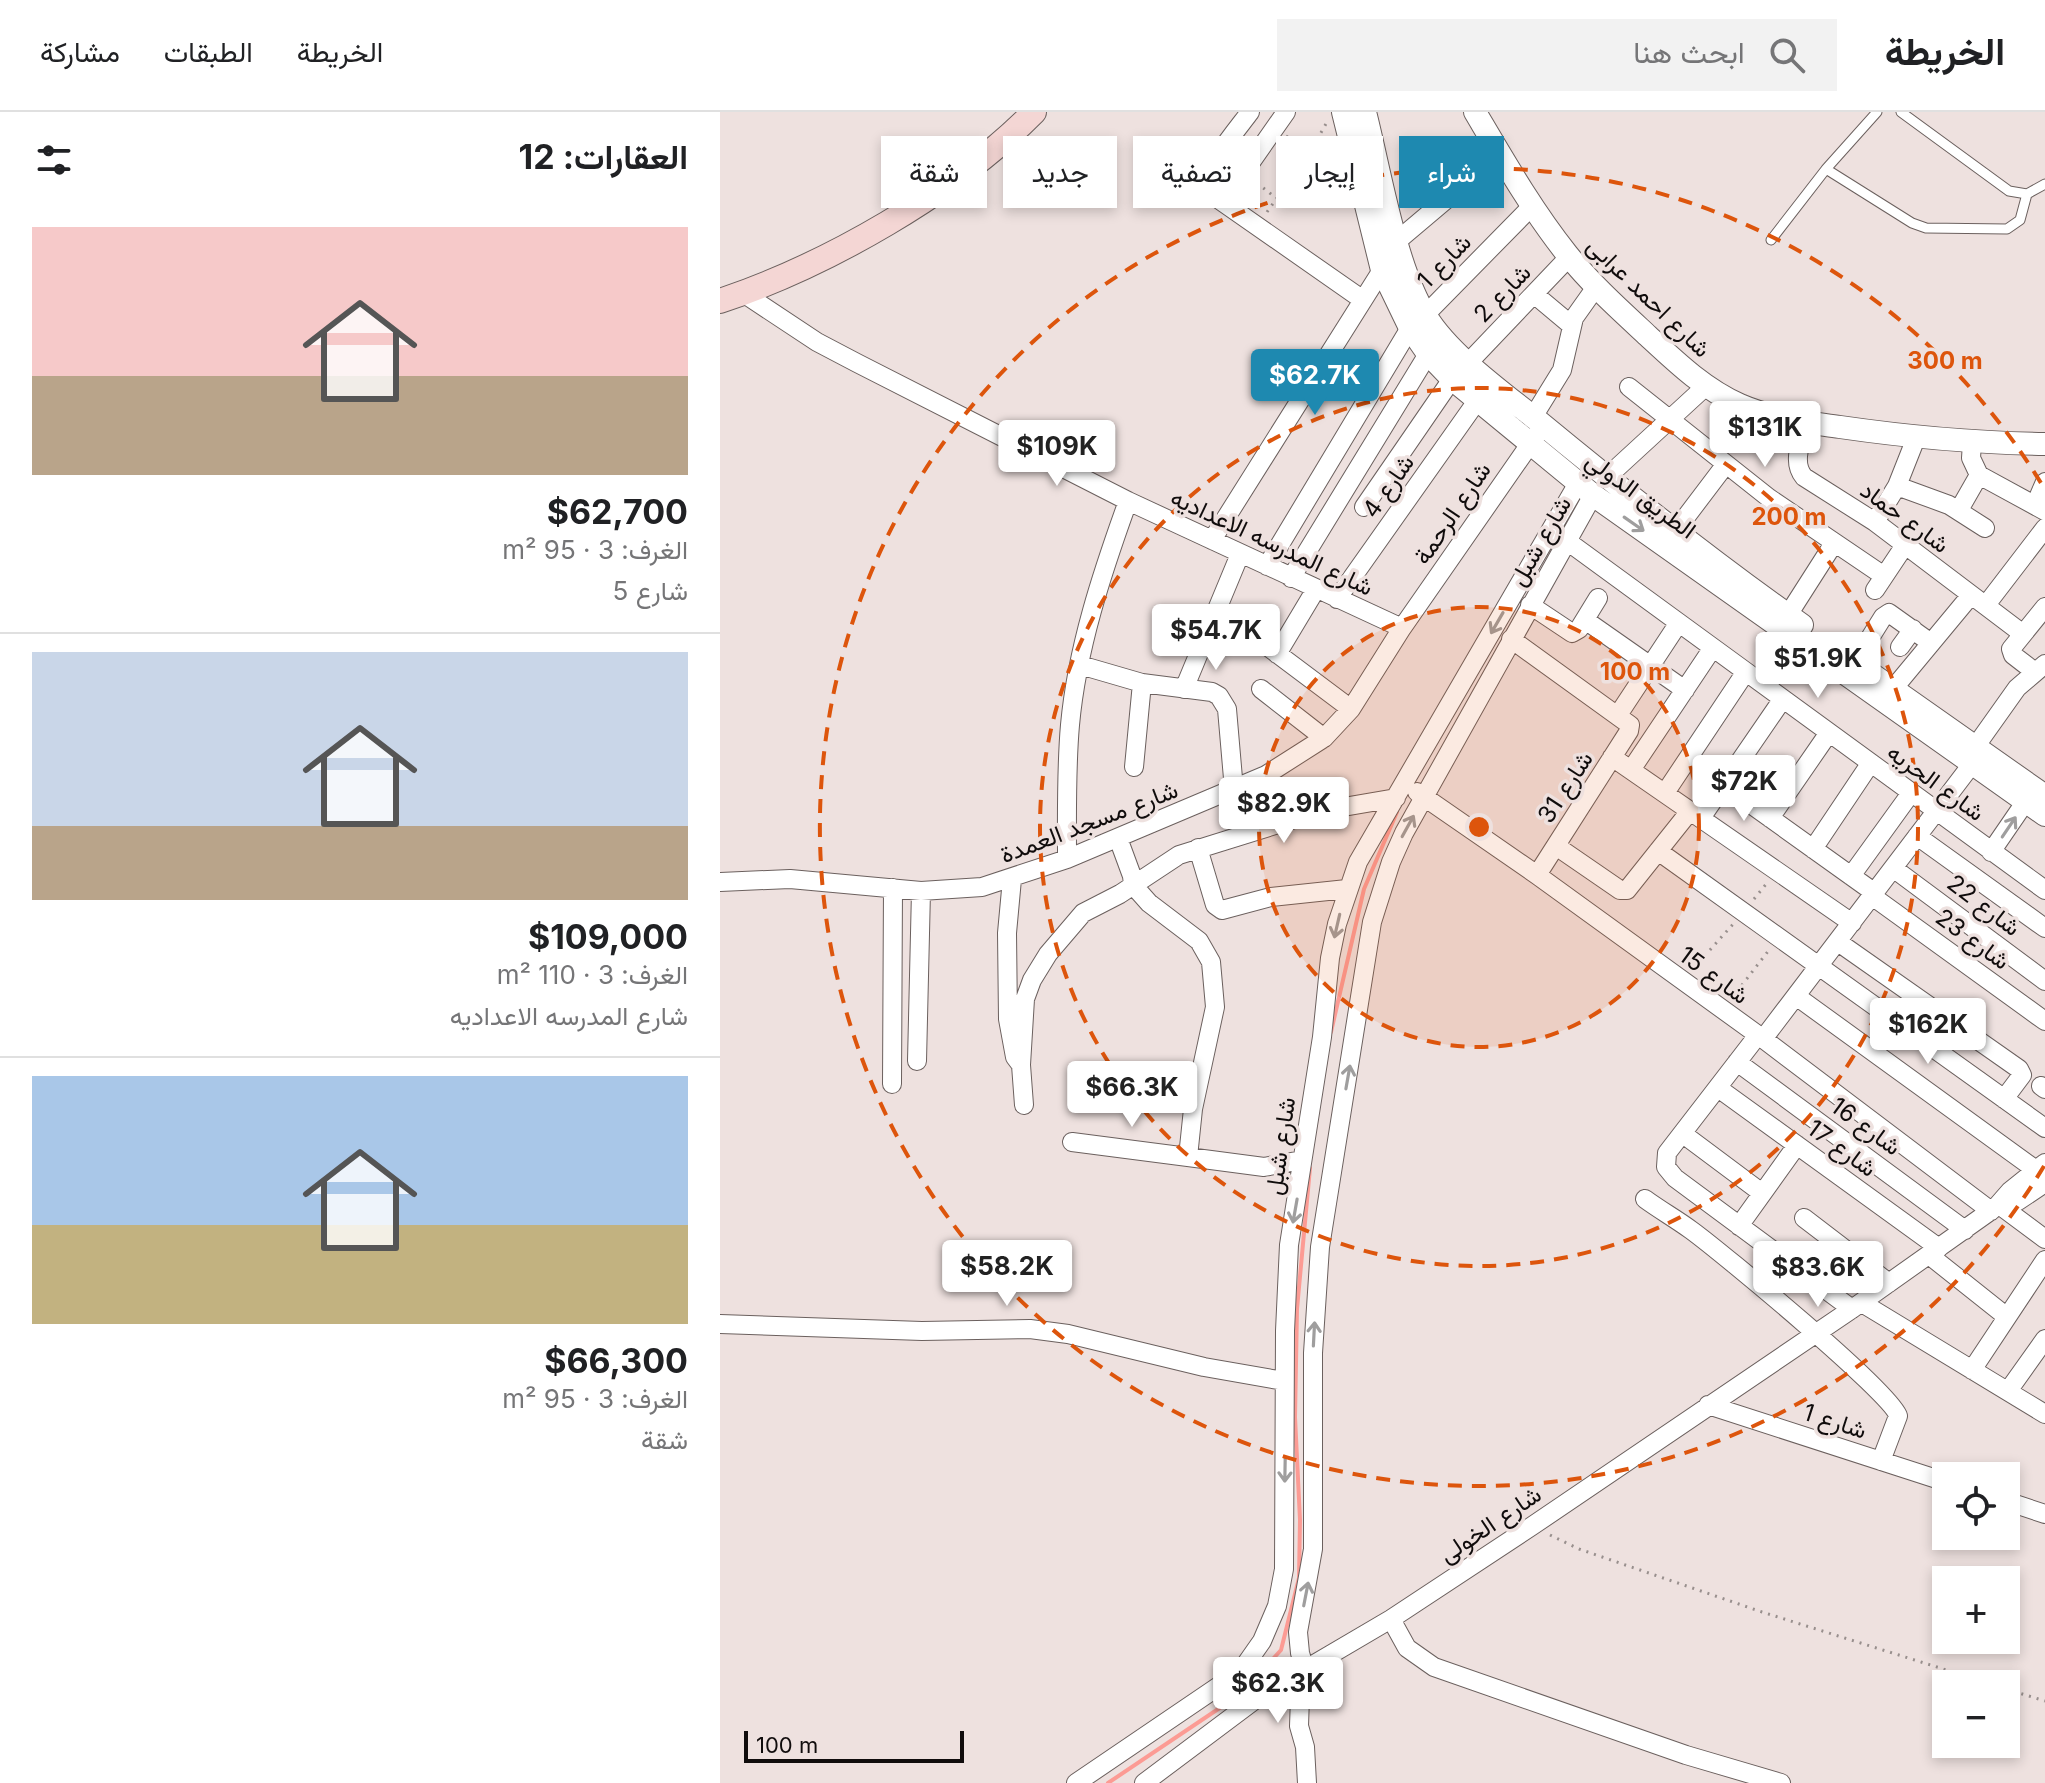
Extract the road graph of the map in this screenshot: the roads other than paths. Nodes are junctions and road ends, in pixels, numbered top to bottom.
1 (1034, 112) edge
2 (1250, 112) edge
3 (1286, 112) edge
4 (1343, 112) edge
5 (1365, 112) edge
6 (1475, 112) edge
7 (1877, 112) edge
8 (1901, 112) edge
9 (1233, 136) edge
10 (1489, 136) edge
11 (1260, 149) edge
12 (1504, 160) edge
13 (1826, 169) junction
14 (2045, 184) edge
15 (2027, 194) junction
16 (1532, 206) junction
17 (1231, 208) edge
18 (1436, 208) edge
19 (1771, 240) dead end
20 (1397, 241) junction
21 (1569, 257) junction
22 (1382, 270) junction
23 (1596, 287) junction
24 (1534, 294) junction
25 (732, 297) edge
26 (1363, 300) junction
27 (1417, 322) junction
28 (1571, 325) junction
29 (1428, 354) junction
30 (1469, 362) junction
31 (1452, 379) junction
32 (1706, 386) junction
33 (1629, 387) dead end
34 (1477, 401) junction
35 (1671, 419) junction
36 (1807, 422) junction
37 (1535, 428) junction
38 (1916, 438) junction
39 (1972, 443) junction
40 (2045, 444) edge
41 (1726, 464) junction
42 (1979, 475) junction
43 (1607, 477) junction
44 (2045, 482) edge
45 (1897, 486) junction
46 (1586, 489) junction
47 (1128, 501) junction
48 (1364, 507) dead end
49 (2040, 508) edge
50 (1959, 510) junction
51 (1875, 522) junction
52 (1985, 528) dead end
53 (2045, 528) edge
54 (1676, 530) junction
55 (1212, 540) junction
56 (1567, 541) junction
57 (1834, 543) junction
58 (1905, 545) junction
59 (1240, 554) junction
60 (1267, 566) junction
61 (1291, 578) junction
62 (1316, 589) junction
63 (1598, 598) dead end
64 (1337, 599) junction
65 (1978, 600) junction
66 (1530, 605) junction
67 (2045, 607) edge
68 (1788, 615) junction
69 (1585, 620) junction
70 (1678, 624) junction
71 (1402, 628) junction
72 (1913, 629) junction
73 (2023, 634) junction
74 (1255, 637) dead end
75 (1511, 639) junction
76 (1931, 643) junction
77 (1900, 647) dead end
78 (1712, 649) junction
79 (1277, 654) junction
80 (1855, 662) junction
81 (1080, 665) junction
82 (1650, 666) junction
83 (2040, 668) edge
84 (1745, 673) junction
85 (1142, 683) junction
86 (1184, 689) junction
87 (1261, 689) dead end
88 (1893, 689) junction
89 (1685, 690) junction
90 (1782, 700) junction
91 (1351, 709) junction
92 (1623, 719) junction
93 (1828, 734) junction
94 (1324, 738) junction
95 (1612, 757) junction
96 (1971, 757) junction
97 (1870, 764) junction
98 (1134, 767) dead end
99 (1631, 770) junction
100 (1724, 785) junction
101 (1234, 790) junction
102 (1400, 790) junction
103 (1665, 793) junction
104 (1911, 793) junction
105 (1424, 797) junction
106 (2035, 799) edge
107 (1936, 811) junction
108 (1695, 814) junction
109 (2045, 815) edge
110 (1770, 818) junction
111 (1917, 836) junction
112 (1118, 838) junction
113 (1556, 846) junction
114 (1198, 848) junction
115 (1813, 849) junction
116 (1658, 851) junction
117 (1991, 852) junction
118 (1067, 859) junction
119 (1893, 868) junction
120 (1537, 875) junction
121 (1851, 876) junction
122 (1012, 879) junction
123 (720, 882) edge
124 (1133, 885) junction
125 (893, 888) junction
126 (1347, 889) junction
127 (2045, 890) edge
128 (921, 891) junction
129 (1874, 895) junction
130 (1852, 923) junction
131 (2045, 928) edge
132 (1838, 942) junction
133 (1819, 966) junction
134 (2045, 981) edge
135 (1796, 996) junction
136 (2045, 1021) edge
137 (1760, 1037) junction
138 (917, 1061) dead end
139 (1737, 1062) junction
140 (1021, 1065) junction
141 (892, 1084) dead end
142 (1718, 1088) junction
143 (2004, 1099) junction
144 (1024, 1105) dead end
145 (2045, 1128) edge
146 (1683, 1134) junction
147 (1072, 1142) dead end
148 (1797, 1145) junction
149 (1188, 1157) junction
150 (1302, 1160) junction
151 (2042, 1172) edge
152 (1762, 1193) junction
153 (1645, 1199) dead end
154 (1997, 1208) junction
155 (1804, 1218) dead end
156 (1739, 1226) junction
157 (1965, 1230) junction
158 (2045, 1239) edge
159 (1934, 1252) junction
160 (2045, 1260) edge
161 (1889, 1283) junction
162 (1857, 1306) junction
163 (2007, 1317) junction
164 (720, 1324) edge
165 (1815, 1334) junction
166 (2045, 1339) edge
167 (1972, 1370) junction
168 (1284, 1381) junction
169 (2008, 1391) junction
170 (1708, 1405) junction
171 (2044, 1411) edge
172 (1881, 1461) junction
173 (1932, 1477) edge
174 (2020, 1505) edge
175 (2044, 1511) edge
176 (1391, 1619) junction
177 (1305, 1670) junction
178 (1243, 1673) junction
179 (1258, 1694) junction
180 (1076, 1783) edge
181 (1144, 1783) edge
182 (1307, 1783) edge
183 (1781, 1783) edge

1 - 25 main road
2 - 9 street
3 - 11 street
4 - 22 street, الطريق الدولي
5 - 20 street, الطريق الدولي
6 - 10 street, شارع احمد عرابى
7 - 13 lane
8 - 15 lane
12 - 16 street, شارع احمد عرابى
13 - 15 lane
13 - 19 lane
14 - 15 lane
16 - 21 street, شارع احمد عرابى
16 - 27 street, شارع 1
17 - 26 street
18 - 20 street
20 - 27 street, الطريق الدولي
21 - 23 street, شارع احمد عرابى
21 - 24 street, شارع 2
22 - 26 street
22 - 27 street, الطريق الدولي
23 - 28 street, شارع الرحمة
23 - 32 street, شارع احمد عرابى
24 - 28 street
24 - 30 street, شارع 2
25 - 47 street, شارع المدرسه الاعداديه
26 - 55 street
27 - 29 street, الطريق الدولي
27 - 30 street, الطريق الدولي
27 - 60 street, شارع 1
28 - 37 street, شارع الرحمة
29 - 31 street, الطريق الدولي
29 - 61 street
30 - 37 street, الطريق الدولي
31 - 34 street, الطريق الدولي
31 - 48 street
32 - 35 street
32 - 36 street, شارع احمد عرابى
33 - 35 street
34 - 37 street, الطريق الدولي
34 - 64 street, شارع 4
35 - 41 street
35 - 43 street
36 - 38 street, شارع احمد عرابى
36 - 51 street, شارع حماد
37 - 43 street, الطريق الدولي
37 - 46 street, الطريق الدولي
37 - 71 street, شارع الرحمة
38 - 39 street, شارع احمد عرابى
38 - 45 street
39 - 40 street, شارع احمد عرابى
39 - 42 street
41 - 54 street
41 - 57 street
42 - 49 street
42 - 50 street
43 - 54 street, الطريق الدولي
44 - 49 street
45 - 50 street
45 - 51 street
46 - 56 street, شارع شبل
46 -> 96 street, الطريق الدولي
46 -> 102 street, شارع شبل
47 - 55 street, شارع المدرسه الاعداديه
47 - 81 street
50 - 52 street
51 - 58 street, شارع حماد
53 - 65 street
54 - 68 street, الطريق الدولي
55 - 59 street, شارع المدرسه الاعداديه
56 - 66 street, شارع شبل
56 - 70 street, شارع الحريه
57 - 58 street
57 - 68 street
58 - 65 street, شارع حماد
59 - 60 street, شارع المدرسه الاعداديه
59 - 86 street
60 - 61 street, شارع المدرسه الاعداديه
61 - 62 street, شارع المدرسه الاعداديه
62 - 64 street, شارع المدرسه الاعداديه
62 - 79 street
63 - 69 street
64 - 71 street, شارع المدرسه الاعداديه
65 - 73 street, شارع حماد
65 - 76 street
66 - 69 street
66 - 75 street, شارع شبل
67 - 73 street
68 - 80 street, الطريق الدولي
69 - 82 street
70 - 78 street, شارع الحريه
70 - 82 street, شارع 31
71 - 91 street, شارع مسجد العمدة
72 - 76 street
72 - 77 street
72 - 80 street
73 - 83 street
74 - 79 street
75 - 92 street
75 - 105 street, شارع شبل
76 - 88 street
78 - 84 street, شارع الحريه
78 - 89 street
79 - 91 street
80 - 88 street, الطريق الدولي
81 - 85 street
81 - 118 street
82 - 89 street
82 - 92 street, شارع 31
83 - 96 street
84 - 90 street, شارع الحريه
84 - 103 street
85 - 86 street
85 - 98 street
86 - 101 street
87 - 94 street
88 - 96 street, الطريق الدولي
89 - 99 street
90 - 93 street, شارع الحريه
90 - 100 street
91 - 94 street, شارع مسجد العمدة
92 - 95 street, شارع 31
93 - 97 street, شارع الحريه
93 - 110 street
94 - 101 street, شارع مسجد العمدة
95 - 99 street
95 - 113 street, شارع 31
96 - 106 street, الطريق الدولي
96 - 107 street
97 - 104 street, شارع الحريه
97 - 115 street
99 - 103 street
100 - 108 street
100 - 110 street, شارع 23
101 - 112 street, شارع مسجد العمدة
102 - 105 street, شارع 15
102 - 114 street
102 - 126 street, شارع شبل
103 - 108 street
104 - 107 street, شارع الحريه
104 - 121 street
105 - 120 street, شارع 15
177 -> 105 street, شارع شبل
106 - 109 street, الطريق الدولي
117 -> 106 street
107 - 111 street
107 - 117 street, شارع الحريه
108 - 116 street
108 - 130 street
110 - 115 street, شارع 23
111 - 119 street
111 - 131 street
112 - 118 street, شارع مسجد العمدة
112 - 124 street
113 - 116 street
113 - 120 street, شارع 31
114 - 124 street
114 - 126 street
115 - 121 street, شارع 23
116 - 133 street
117 - 127 street, شارع الحريه
118 - 122 street, شارع مسجد العمدة
119 - 129 street
119 - 134 street, شارع 22
120 - 137 street, شارع 15
121 - 129 street, شارع 23
122 - 128 street, شارع مسجد العمدة
122 - 140 street
123 - 125 street, شارع مسجد العمدة
124 - 140 street
124 - 149 street
125 - 128 street, شارع مسجد العمدة
125 - 141 street
126 -> 150 street, شارع شبل
128 - 138 street
129 - 130 street
129 - 136 street, شارع 23
130 - 132 street
132 - 133 street
132 - 143 street
133 - 135 street
133 - 143 street
135 - 137 street
135 - 151 street
137 - 139 street
137 - 154 street, شارع 15
139 - 142 street
139 - 157 street, شارع 16
140 - 144 street
142 - 146 street
142 - 148 street, شارع 17
143 - 145 street
146 - 152 street
146 - 156 street
147 - 149 street
148 - 152 street
148 - 159 street, شارع 17
149 - 150 street
150 -> 168 street, شارع شبل
151 - 154 street, شارع الخولى
152 - 156 street
153 - 165 street
154 - 157 street, شارع الخولى
154 - 158 street, شارع 15
155 - 161 street
156 - 162 street
157 - 159 street, شارع الخولى
159 - 161 street, شارع الخولى
159 - 163 street, شارع 17
160 - 163 street
161 - 162 street, شارع الخولى
162 - 165 street, شارع الخولى
162 - 167 street
163 - 167 street
164 - 168 street
165 - 170 street, شارع الخولى
165 - 172 street
166 - 169 street
167 - 169 street
168 -> 178 street, شارع شبل
169 - 171 street
170 - 172 street, شارع 1
170 - 176 street, شارع الخولى
172 - 173 street, شارع 1
174 - 175 street
176 - 177 street, شارع الخولى
176 - 183 street
177 - 179 street, شارع الخولى
177 - 182 street, شارع شبل
178 - 179 street
178 - 180 street, شارع شبل
179 - 181 street, شارع الخولى

